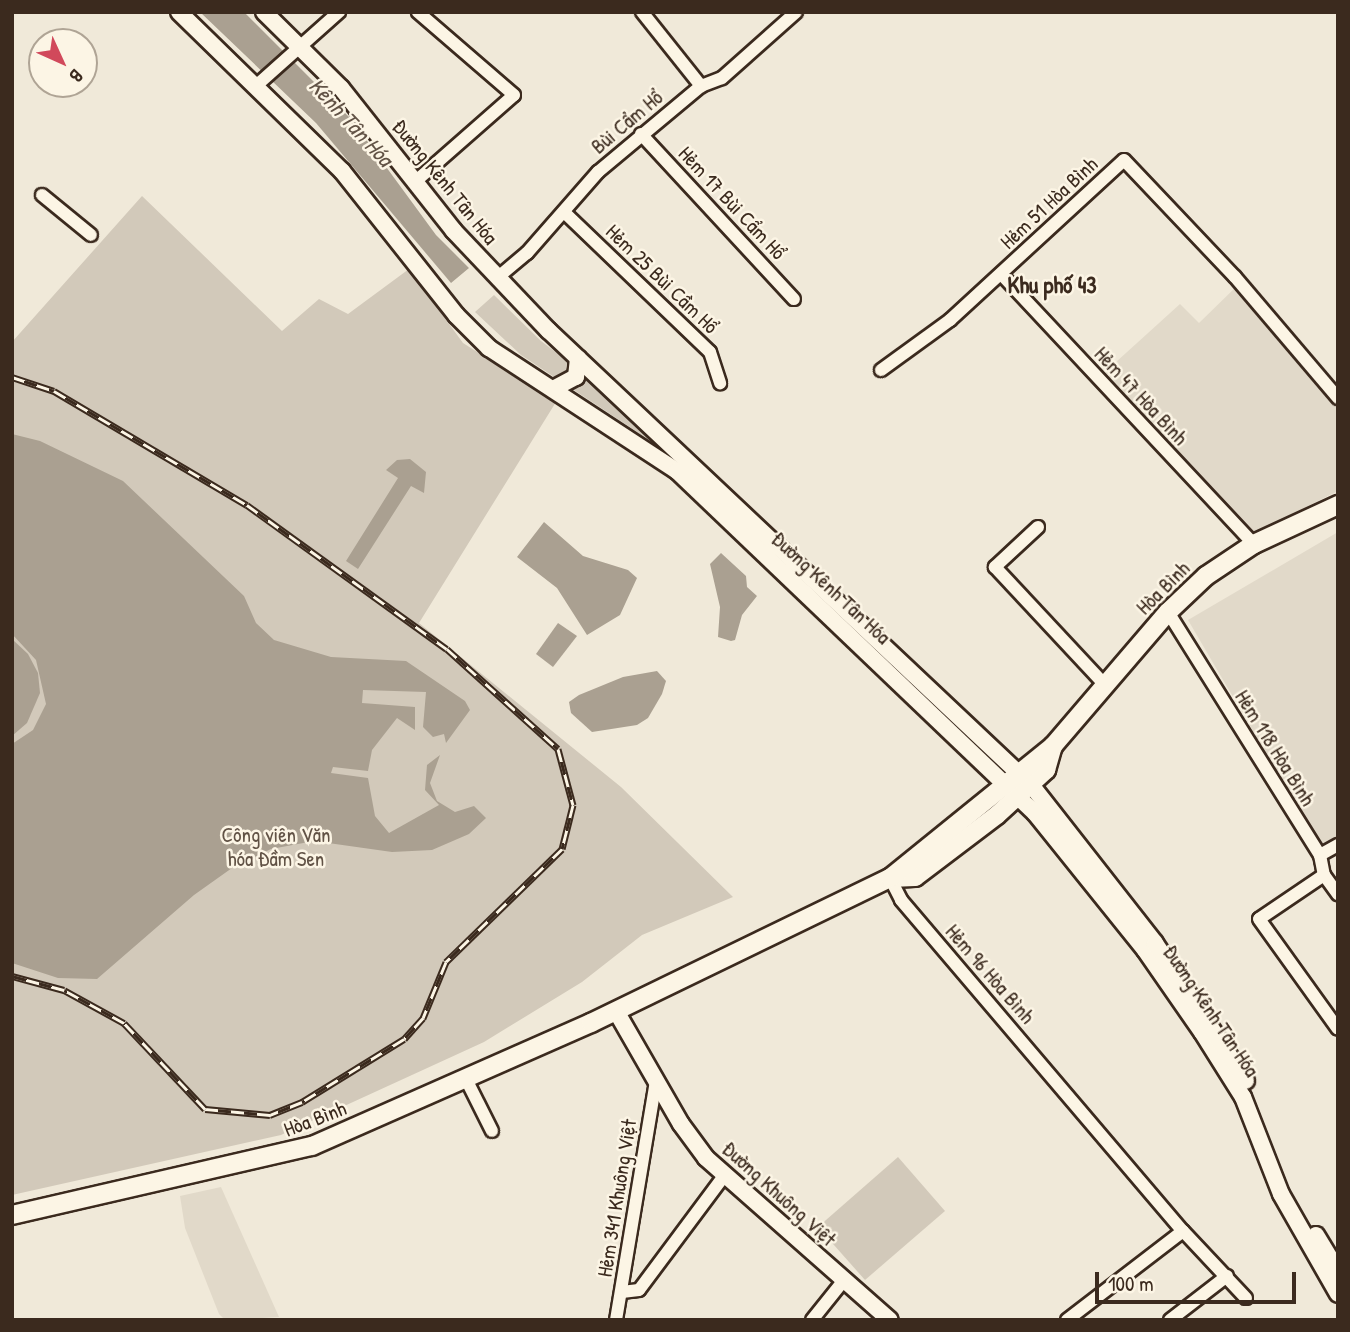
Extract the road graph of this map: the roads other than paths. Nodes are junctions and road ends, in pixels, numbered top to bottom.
1 (179, 12) edge
2 (264, 12) edge
3 (339, 12) edge
4 (418, 12) edge
5 (642, 12) edge
6 (796, 12) edge
7 (294, 48) junction
8 (261, 81) junction
9 (701, 86) junction
10 (641, 134) junction
11 (416, 181) junction
12 (42, 195) dead end
13 (564, 212) junction
14 (91, 235) dead end
15 (1001, 274) junction
16 (497, 278) junction
17 (794, 299) dead end
18 (578, 358) junction
19 (881, 370) dead end
20 (720, 383) dead end
21 (553, 389) junction
22 (1338, 398) edge
23 (1338, 505) edge
24 (1038, 527) dead end
25 (1254, 544) junction
26 (1168, 612) junction
27 (1105, 685) junction
28 (1053, 746) junction
29 (1018, 772) junction
30 (1005, 785) junction
31 (1032, 786) junction
32 (1018, 798) junction
33 (1338, 845) edge
34 (1320, 855) junction
35 (1324, 875) junction
36 (890, 878) junction
37 (1338, 894) edge
38 (616, 1011) junction
39 (1338, 1029) edge
40 (466, 1079) junction
41 (656, 1082) junction
42 (492, 1131) dead end
43 (724, 1176) junction
44 (12, 1215) edge
45 (1183, 1231) junction
46 (1338, 1271) edge
47 (1227, 1276) junction
48 (844, 1280) junction
49 (622, 1292) junction
50 (1338, 1294) edge
51 (1246, 1298) dead end
52 (887, 1319) edge
53 (616, 1320) edge
54 (812, 1320) edge
55 (1067, 1320) edge
56 (1170, 1320) edge

1 - 8 street, Đường Kênh Tân Hóa
2 - 7 street, Đường Kênh Tân Hóa
3 - 7 street
4 - 11 street
5 - 9 street
6 - 9 street, Bùi Cẩm Hổ
7 - 8 street
7 - 11 street, Đường Kênh Tân Hóa
8 - 21 street, Đường Kênh Tân Hóa
9 - 10 street, Bùi Cẩm Hổ
10 - 13 street, Bùi Cẩm Hổ
10 - 17 street, Hẻm 17 Bùi Cẩm Hổ
11 - 16 street, Đường Kênh Tân Hóa
12 - 14 street
13 - 16 street, Bùi Cẩm Hổ
13 - 20 street, Hẻm 25 Bùi Cầm Hổ
15 - 19 street, Hẻm 51 Hòa Bình
15 - 22 street, Hẻm 51 Hòa Bình
15 - 25 street, Hẻm 47 Hòa Bình
16 - 18 street, Đường Kênh Tân Hóa
18 - 21 street
18 - 29 street, Đường Kênh Tân Hóa
21 - 30 street, Đường Kênh Tân Hóa
23 - 25 main road, Hòa Bình
24 - 27 street
25 - 26 main road, Hòa Bình
26 - 27 main road, Hòa Bình
26 - 34 street, Hẻm 118 Hòa Bình
27 - 28 main road, Hòa Bình
28 - 29 main road, Hòa Bình
28 - 31 main road, Hòa Bình
29 - 30 main road, Hòa Bình
29 - 31 street, Đường Kênh Tân Hóa
30 - 32 street, Đường Kênh Tân Hóa
30 - 36 main road, Hòa Bình
31 - 32 main road, Hòa Bình
31 - 46 street, Đường Kênh Tân Hóa
32 - 36 main road, Hòa Bình
32 - 50 street, Đường Kênh Tân Hóa
33 - 34 street
34 - 35 street, Hẻm 118 Hòa Bình
35 - 37 street
35 - 39 street
36 - 38 main road, Hòa Bình
36 - 45 street, Hẻm 96 Hòa Bình
38 - 40 main road, Hòa Bình
38 - 41 street, Đường Khuông Việt
40 - 42 street
40 - 44 main road, Hòa Bình
41 - 43 street, Đường Khuông Việt
41 - 49 street, Hẻm 341 Khuông Việt
43 - 48 street, Đường Khuông Việt
43 - 49 street
45 - 47 street, Hẻm 96 Hòa Bình
45 - 55 street
47 - 51 street, Hẻm 96 Hòa Bình
47 - 56 street
48 - 52 street, Đường Khuông Việt
48 - 54 street
49 - 53 street, Hẻm 341 Khuông Việt

